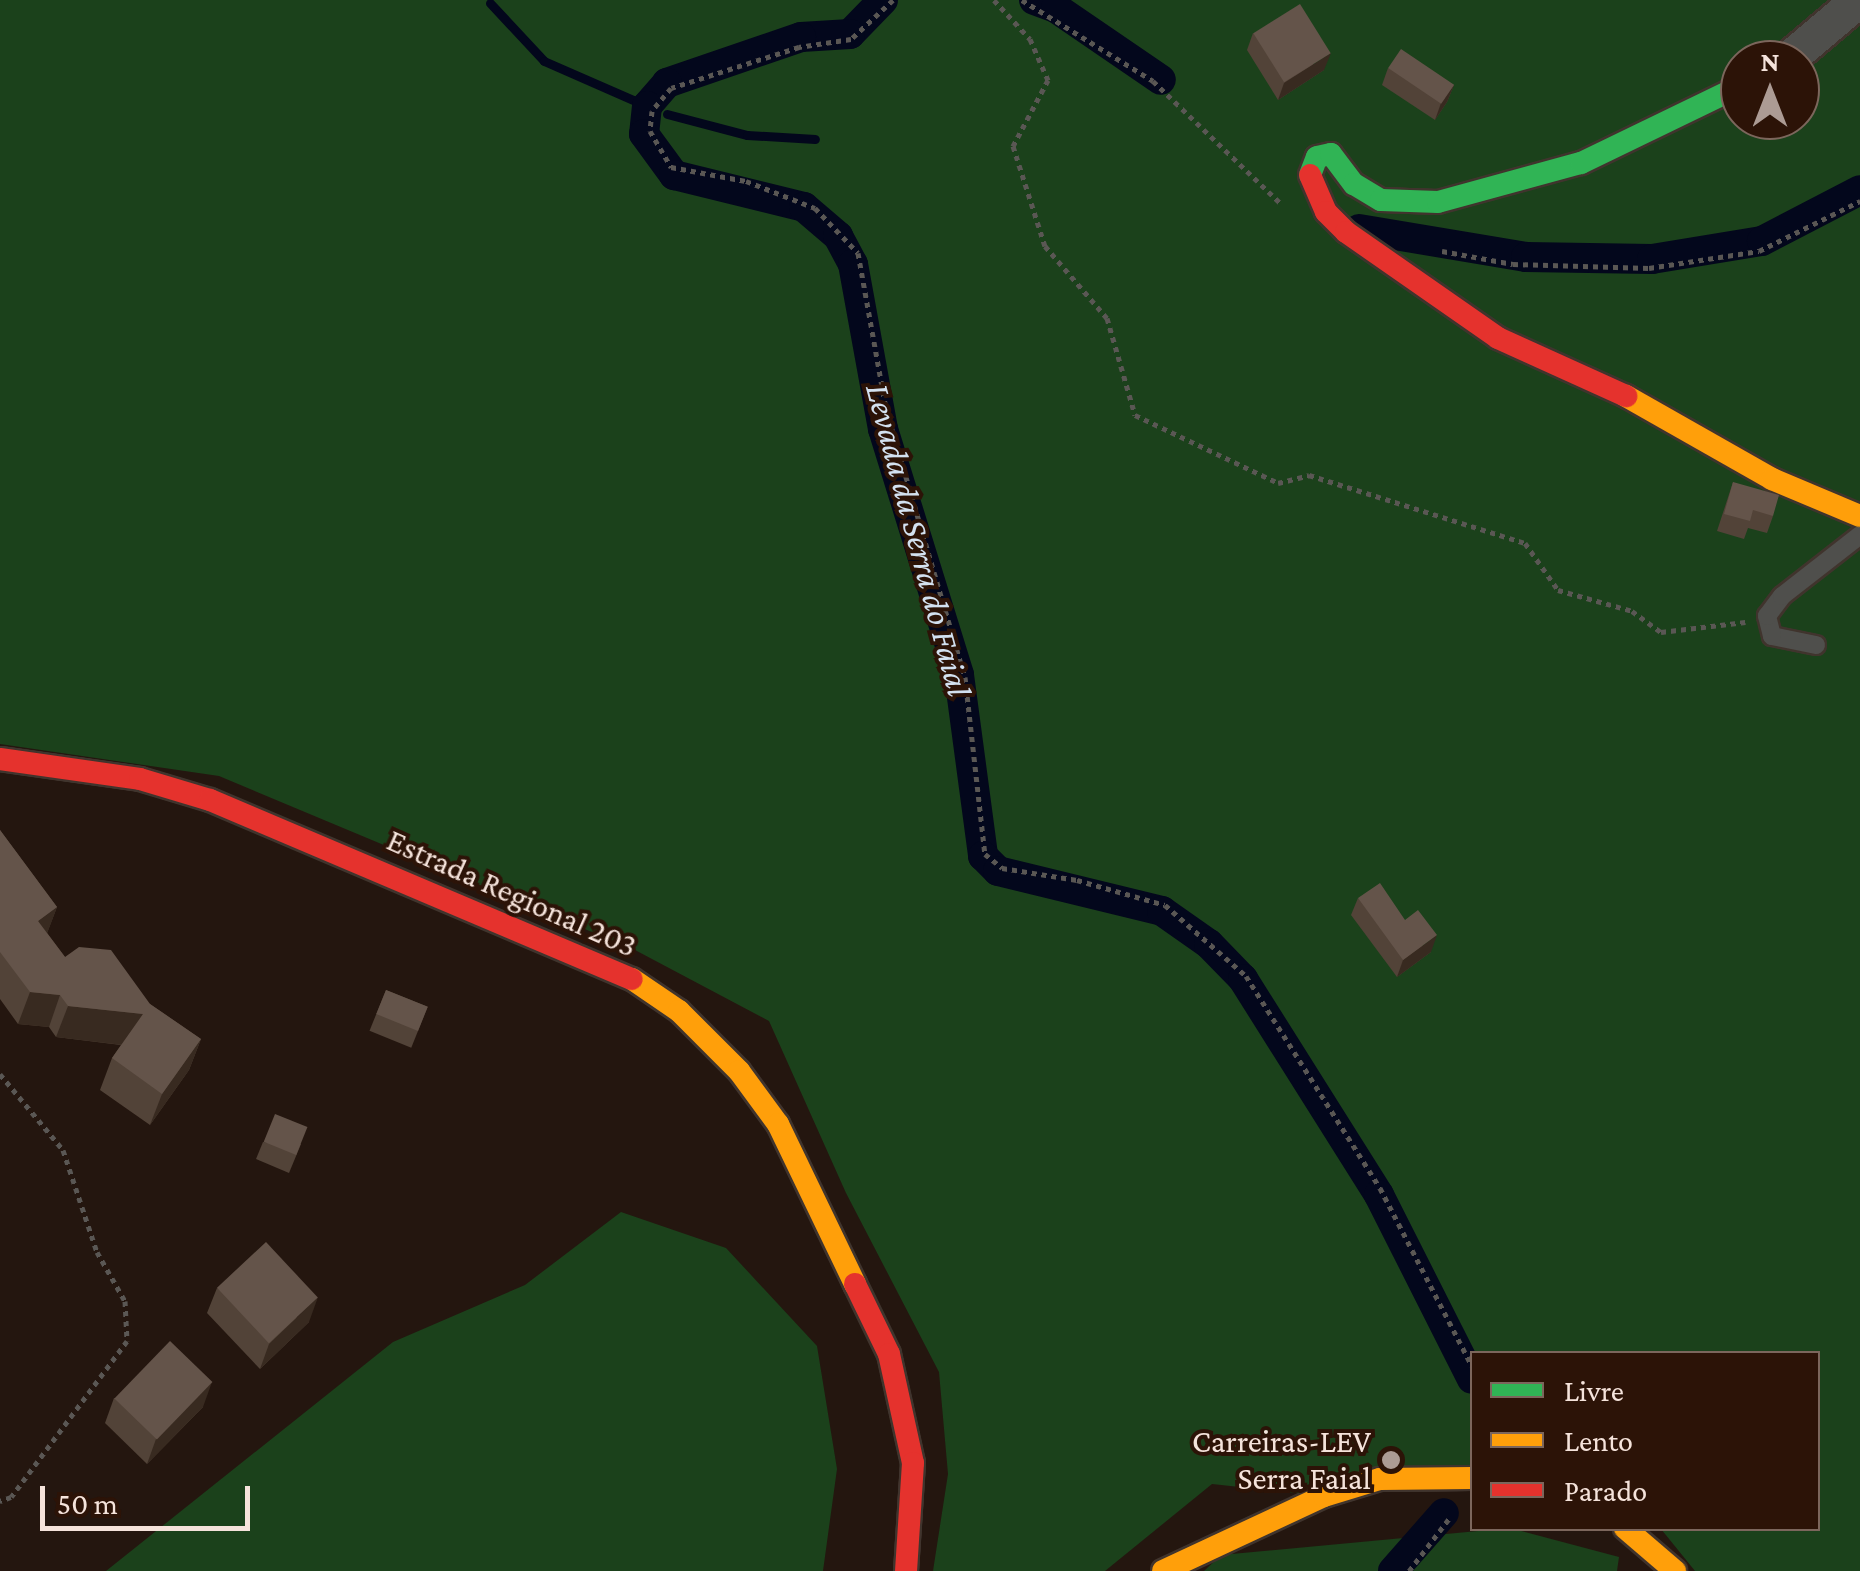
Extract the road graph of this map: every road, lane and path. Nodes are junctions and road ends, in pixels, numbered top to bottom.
1 (894, 0) edge
2 (994, 0) edge
3 (1858, 0) edge
4 (1811, 40) edge
5 (1720, 96) edge
6 (1860, 516) edge
7 (1860, 534) edge
8 (1767, 616) junction
9 (1816, 645) dead end
10 (0, 759) edge
11 (0, 1074) edge
12 (1470, 1362) edge
13 (1470, 1478) edge
14 (0, 1501) edge
15 (1459, 1503) dead end
16 (1628, 1531) edge
17 (906, 1571) edge
18 (1163, 1571) edge
19 (1409, 1571) edge
20 (1675, 1571) edge

1 - 12 path
2 - 8 path
3 - 4 street
5 - 6 main road
7 - 8 lane
8 - 9 lane
10 - 17 main road, Estrada Regional 203
11 - 14 path
13 - 18 main road
15 - 19 path
16 - 20 main road

